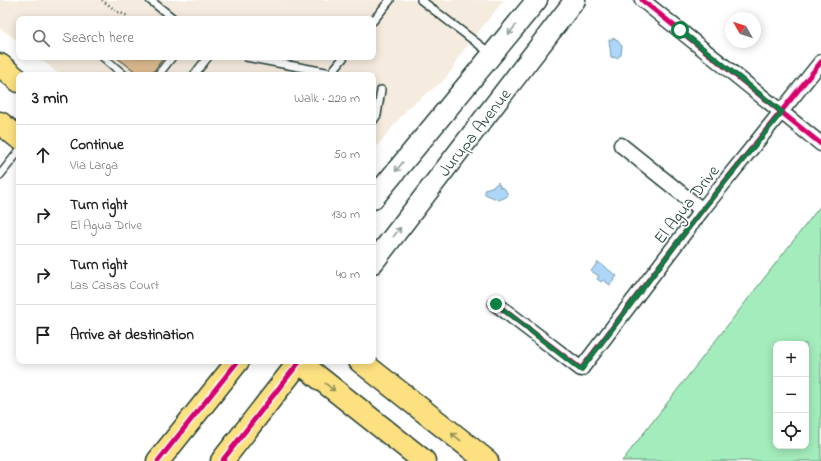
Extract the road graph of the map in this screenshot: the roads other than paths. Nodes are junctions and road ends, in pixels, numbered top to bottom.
1 (150, 0) edge
2 (390, 0) edge
3 (421, 0) edge
4 (537, 0) edge
5 (575, 0) edge
6 (642, 0) edge
7 (170, 16) edge
8 (376, 17) edge
9 (492, 55) junction
10 (106, 60) edge
11 (170, 60) edge
12 (206, 60) edge
13 (262, 60) edge
14 (342, 60) edge
15 (821, 62) edge
16 (0, 65) edge
17 (120, 72) edge
18 (160, 72) edge
19 (196, 72) edge
20 (326, 72) edge
21 (332, 72) edge
22 (16, 78) edge
23 (381, 90) dead end
24 (782, 112) junction
25 (376, 116) edge
26 (0, 123) edge
27 (16, 136) edge
28 (821, 144) edge
29 (621, 145) dead end
30 (16, 155) edge
31 (0, 175) edge
32 (376, 195) edge
33 (702, 210) junction
34 (376, 259) edge
35 (496, 304) dead end
36 (236, 364) edge
37 (297, 364) edge
38 (303, 364) edge
39 (364, 364) edge
40 (158, 461) edge
41 (222, 461) edge
42 (424, 461) edge
43 (487, 461) edge

1 - 7 lane
2 - 8 lane
3 - 9 lane
4 -> 9 main road, Jurupa Avenue
34 -> 5 main road, Jurupa Avenue
6 - 24 street
9 -> 32 main road, Jurupa Avenue
10 - 17 lane
11 - 18 lane
12 - 19 lane
13 - 20 lane
14 - 21 lane
15 - 24 street, El Agua Drive
16 - 22 main road
23 - 25 lane
24 - 28 street
24 - 33 street, El Agua Drive
26 - 27 main road
29 - 33 street
30 - 31 lane
33 - 35 street, El Agua Drive
36 - 40 main road
37 - 41 main road
38 -> 42 main road
43 -> 39 main road

